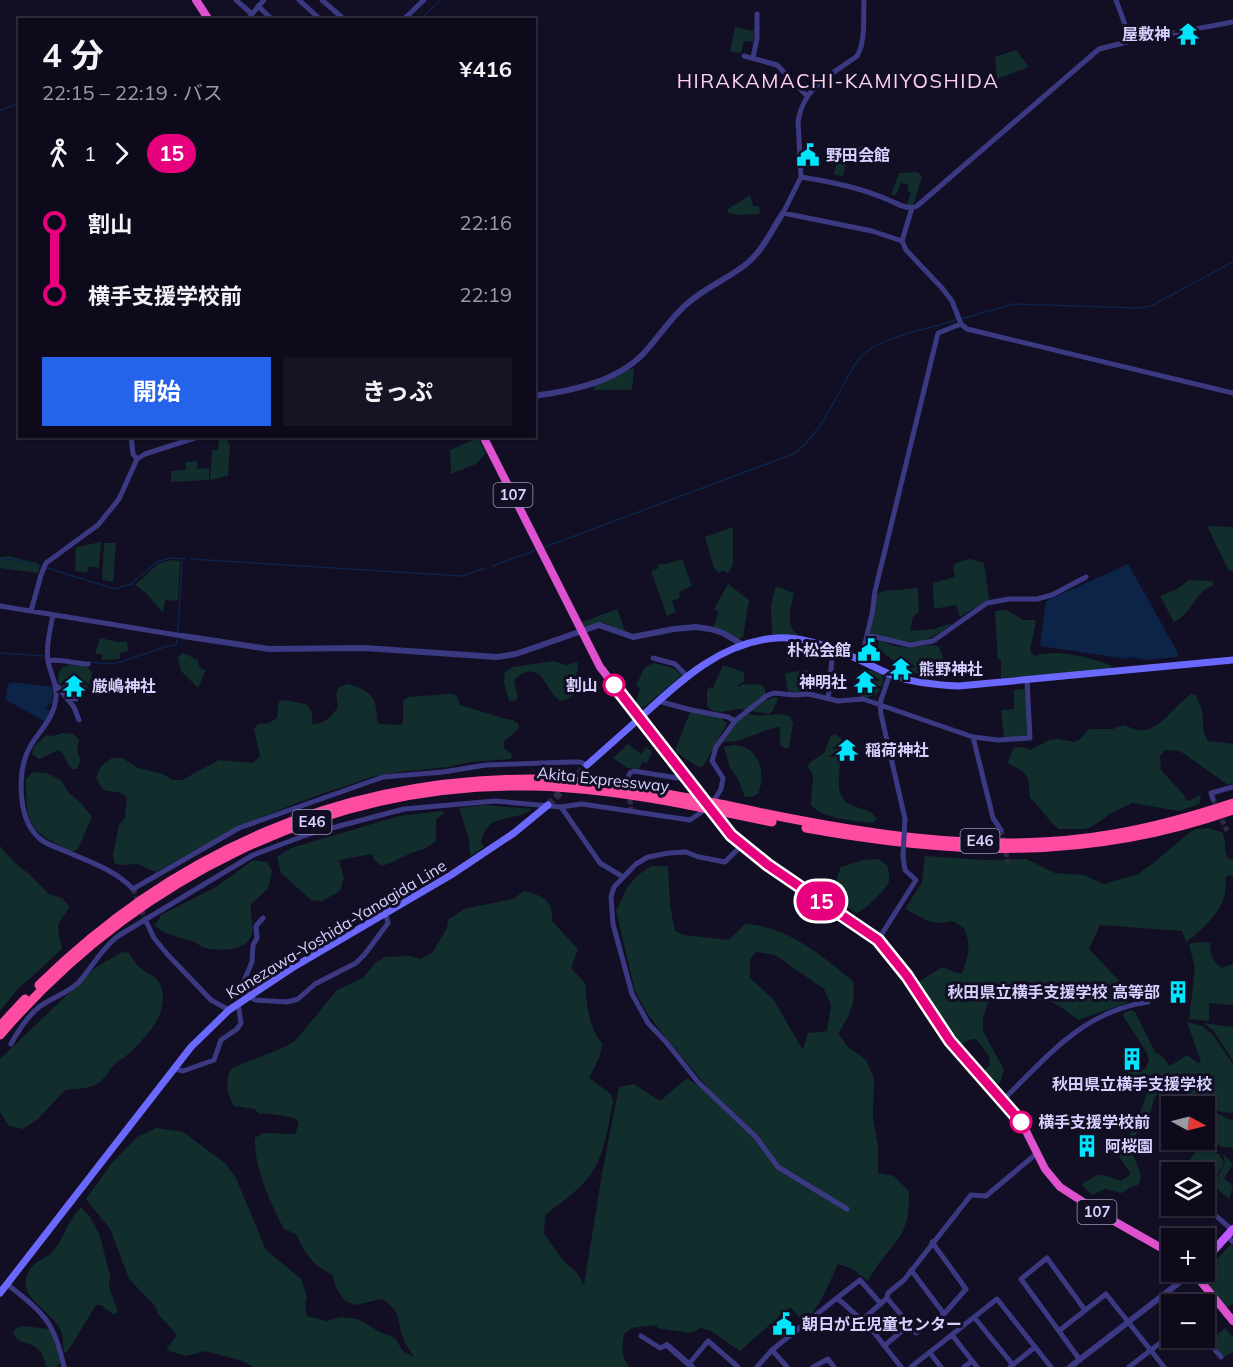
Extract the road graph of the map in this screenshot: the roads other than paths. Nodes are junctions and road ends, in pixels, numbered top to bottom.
1 (196, 0) edge
2 (236, 0) edge
3 (264, 0) edge
4 (299, 0) edge
5 (322, 0) edge
6 (424, 0) edge
7 (864, 0) edge
8 (1116, 0) edge
9 (258, 6) junction
10 (252, 14) junction
11 (757, 14) dead end
12 (208, 18) edge
13 (249, 18) edge
14 (271, 18) edge
15 (319, 18) edge
16 (343, 18) edge
17 (405, 18) edge
18 (1233, 22) edge
19 (1131, 40) junction
20 (744, 56) dead end
21 (753, 58) junction
22 (806, 95) junction
23 (801, 177) junction
24 (912, 208) junction
25 (783, 213) junction
26 (902, 241) junction
27 (960, 321) junction
28 (1233, 393) edge
29 (536, 396) edge
30 (131, 438) edge
31 (194, 438) edge
32 (484, 438) edge
33 (137, 459) junction
34 (1086, 577) dead end
35 (0, 606) edge
36 (31, 611) junction
37 (53, 615) junction
38 (580, 630) junction
39 (867, 635) junction
40 (183, 636) joint
41 (743, 645) junction
42 (834, 649) junction
43 (653, 658) dead end
44 (861, 660) junction
45 (1233, 660) edge
46 (48, 661) junction
47 (88, 664) dead end
48 (890, 674) junction
49 (687, 676) junction
50 (1027, 679) junction
51 (56, 685) junction
52 (64, 696) junction
53 (76, 699) dead end
54 (828, 699) junction
55 (658, 701) junction
56 (880, 703) junction
57 (640, 718) junction
58 (79, 720) dead end
59 (735, 721) junction
60 (974, 737) junction
61 (587, 765) joint
62 (628, 777) dead end
63 (685, 777) junction
64 (1233, 787) edge
65 (1213, 798) dead end
66 (688, 801) junction
67 (1233, 802) edge
68 (548, 804) junction
69 (561, 807) junction
70 (709, 807) junction
71 (727, 809) junction
72 (1233, 810) edge
73 (1000, 830) tunnel mouth
74 (742, 845) junction
75 (623, 877) junction
76 (386, 915) junction
77 (263, 918) dead end
78 (145, 919) junction
79 (878, 940) junction
80 (249, 995) junction
81 (1148, 1002) dead end
82 (238, 1003) junction
83 (229, 1010) junction
84 (0, 1026) edge
85 (0, 1035) edge
86 (11, 1044) dead end
87 (174, 1069) junction
88 (1002, 1101) junction
89 (1036, 1155) junction
90 (847, 1209) dead end
91 (1214, 1216) edge
92 (1231, 1234) edge
93 (932, 1242) junction
94 (1161, 1248) edge
95 (1215, 1250) edge
96 (911, 1270) junction
97 (1180, 1282) edge
98 (1201, 1282) edge
99 (7, 1284) junction
100 (1169, 1291) junction
101 (0, 1293) edge
102 (1171, 1294) edge
103 (837, 1298) junction
104 (887, 1299) junction
105 (880, 1304) junction
106 (1085, 1310) junction
107 (945, 1314) junction
108 (974, 1317) junction
109 (862, 1320) junction
110 (1233, 1321) edge
111 (1128, 1322) junction
112 (909, 1325) junction
113 (1060, 1330) junction
114 (952, 1335) junction
115 (641, 1336) dead end
116 (1161, 1343) edge
117 (667, 1345) joint
118 (884, 1346) junction
119 (1035, 1347) junction
120 (1213, 1348) edge
121 (772, 1350) junction
122 (1151, 1351) junction
123 (930, 1353) junction
124 (1221, 1357) dead end
125 (972, 1360) junction
126 (1080, 1360) junction
127 (690, 1365) edge
128 (1012, 1366) edge
129 (64, 1367) edge
130 (738, 1367) edge
131 (757, 1367) edge
132 (787, 1367) edge
133 (813, 1367) edge
134 (834, 1367) edge
135 (901, 1367) edge
136 (911, 1367) edge
137 (941, 1367) edge
138 (964, 1367) edge
139 (977, 1367) edge
140 (1051, 1367) edge
141 (1070, 1367) edge
142 (1129, 1367) edge
143 (1164, 1367) edge

1 - 12 highway
2 - 10 street
3 - 9 street
4 - 15 street
5 - 16 street
6 - 17 street
7 - 22 street
8 - 19 street
9 - 10 street
9 - 14 street
10 - 13 street
11 - 21 street
18 - 19 street
19 - 24 street
20 - 21 street
21 - 22 street
22 - 23 street
23 - 24 street
23 - 25 street
24 - 26 street
25 - 26 street
25 - 29 street
26 - 27 street
27 - 28 street
27 - 39 street
30 - 33 street
31 - 33 street
32 - 38 highway, 107
33 - 36 street
34 - 39 street
35 - 36 street
36 - 37 street
37 - 40 street
37 - 46 street
38 - 40 street
38 - 41 street
38 - 57 highway, 107
39 - 44 street
41 - 42 main road
41 - 49 main road
42 - 44 main road
42 - 54 street
43 - 49 street
44 - 48 main road
45 - 50 main road
46 - 47 street
46 - 51 street
48 - 50 main road
48 - 56 street
49 - 55 main road
50 - 60 street
51 - 52 street
51 - 61 street
52 - 53 street
52 - 58 street
54 - 56 street
54 - 59 street
55 - 57 main road
55 - 59 street
56 - 60 street
56 - 79 street, bridge
57 - 61 main road
57 - 63 highway, 107
59 - 70 street
60 - 73 street
62 - 63 street
63 - 70 highway, 107
64 - 65 street
66 - 71 highway, Akita Expressway / E46, bridge
66 - 84 highway, Akita Expressway / E46
66 - 85 highway, Akita Expressway / E46
67 - 71 highway, Akita Expressway / E46
68 - 69 street
68 - 76 main road, Kanezawa-Yoshida-Yanagida Line
68 - 78 street
69 - 70 street
69 - 75 street
70 - 74 highway, 107
71 - 72 highway, Akita Expressway / E46
74 - 75 street
74 - 79 highway, 107
75 - 90 street
76 - 80 main road, Kanezawa-Yoshida-Yanagida Line
76 - 80 street
77 - 80 street
78 - 83 street
78 - 86 street
79 - 88 highway, 107
80 - 82 main road, Kanezawa-Yoshida-Yanagida Line
81 - 88 street
82 - 83 main road, Kanezawa-Yoshida-Yanagida Line
82 - 87 street
83 - 87 main road, Kanezawa-Yoshida-Yanagida Line
87 - 99 main road, Kanezawa-Yoshida-Yanagida Line
88 - 89 highway, 107
89 - 93 street
89 - 94 highway, 107
91 - 92 street
92 - 95 main road
93 - 96 street
93 - 107 street
96 - 104 street
96 - 107 street
97 - 100 street
98 - 110 highway
99 - 101 main road, Kanezawa-Yoshida-Yanagida Line
99 - 129 street
100 - 102 street
100 - 111 street
103 - 105 street
103 - 109 street
103 - 121 street
104 - 105 street
104 - 112 street
105 - 109 street
106 - 111 street
106 - 113 street
106 - 113 street
107 - 112 street
108 - 114 street
108 - 119 street
108 - 128 street
109 - 118 street
111 - 122 street
111 - 126 street
112 - 118 street
113 - 126 street
114 - 123 street
114 - 125 street
115 - 117 street
116 - 122 street
117 - 127 street
118 - 135 street
119 - 128 street
119 - 140 street
120 - 124 street
121 - 131 street
121 - 132 street
122 - 142 street
122 - 143 street
123 - 136 street
123 - 137 street
125 - 138 street
125 - 139 street
126 - 141 street
127 - 130 street
133 - 134 street

